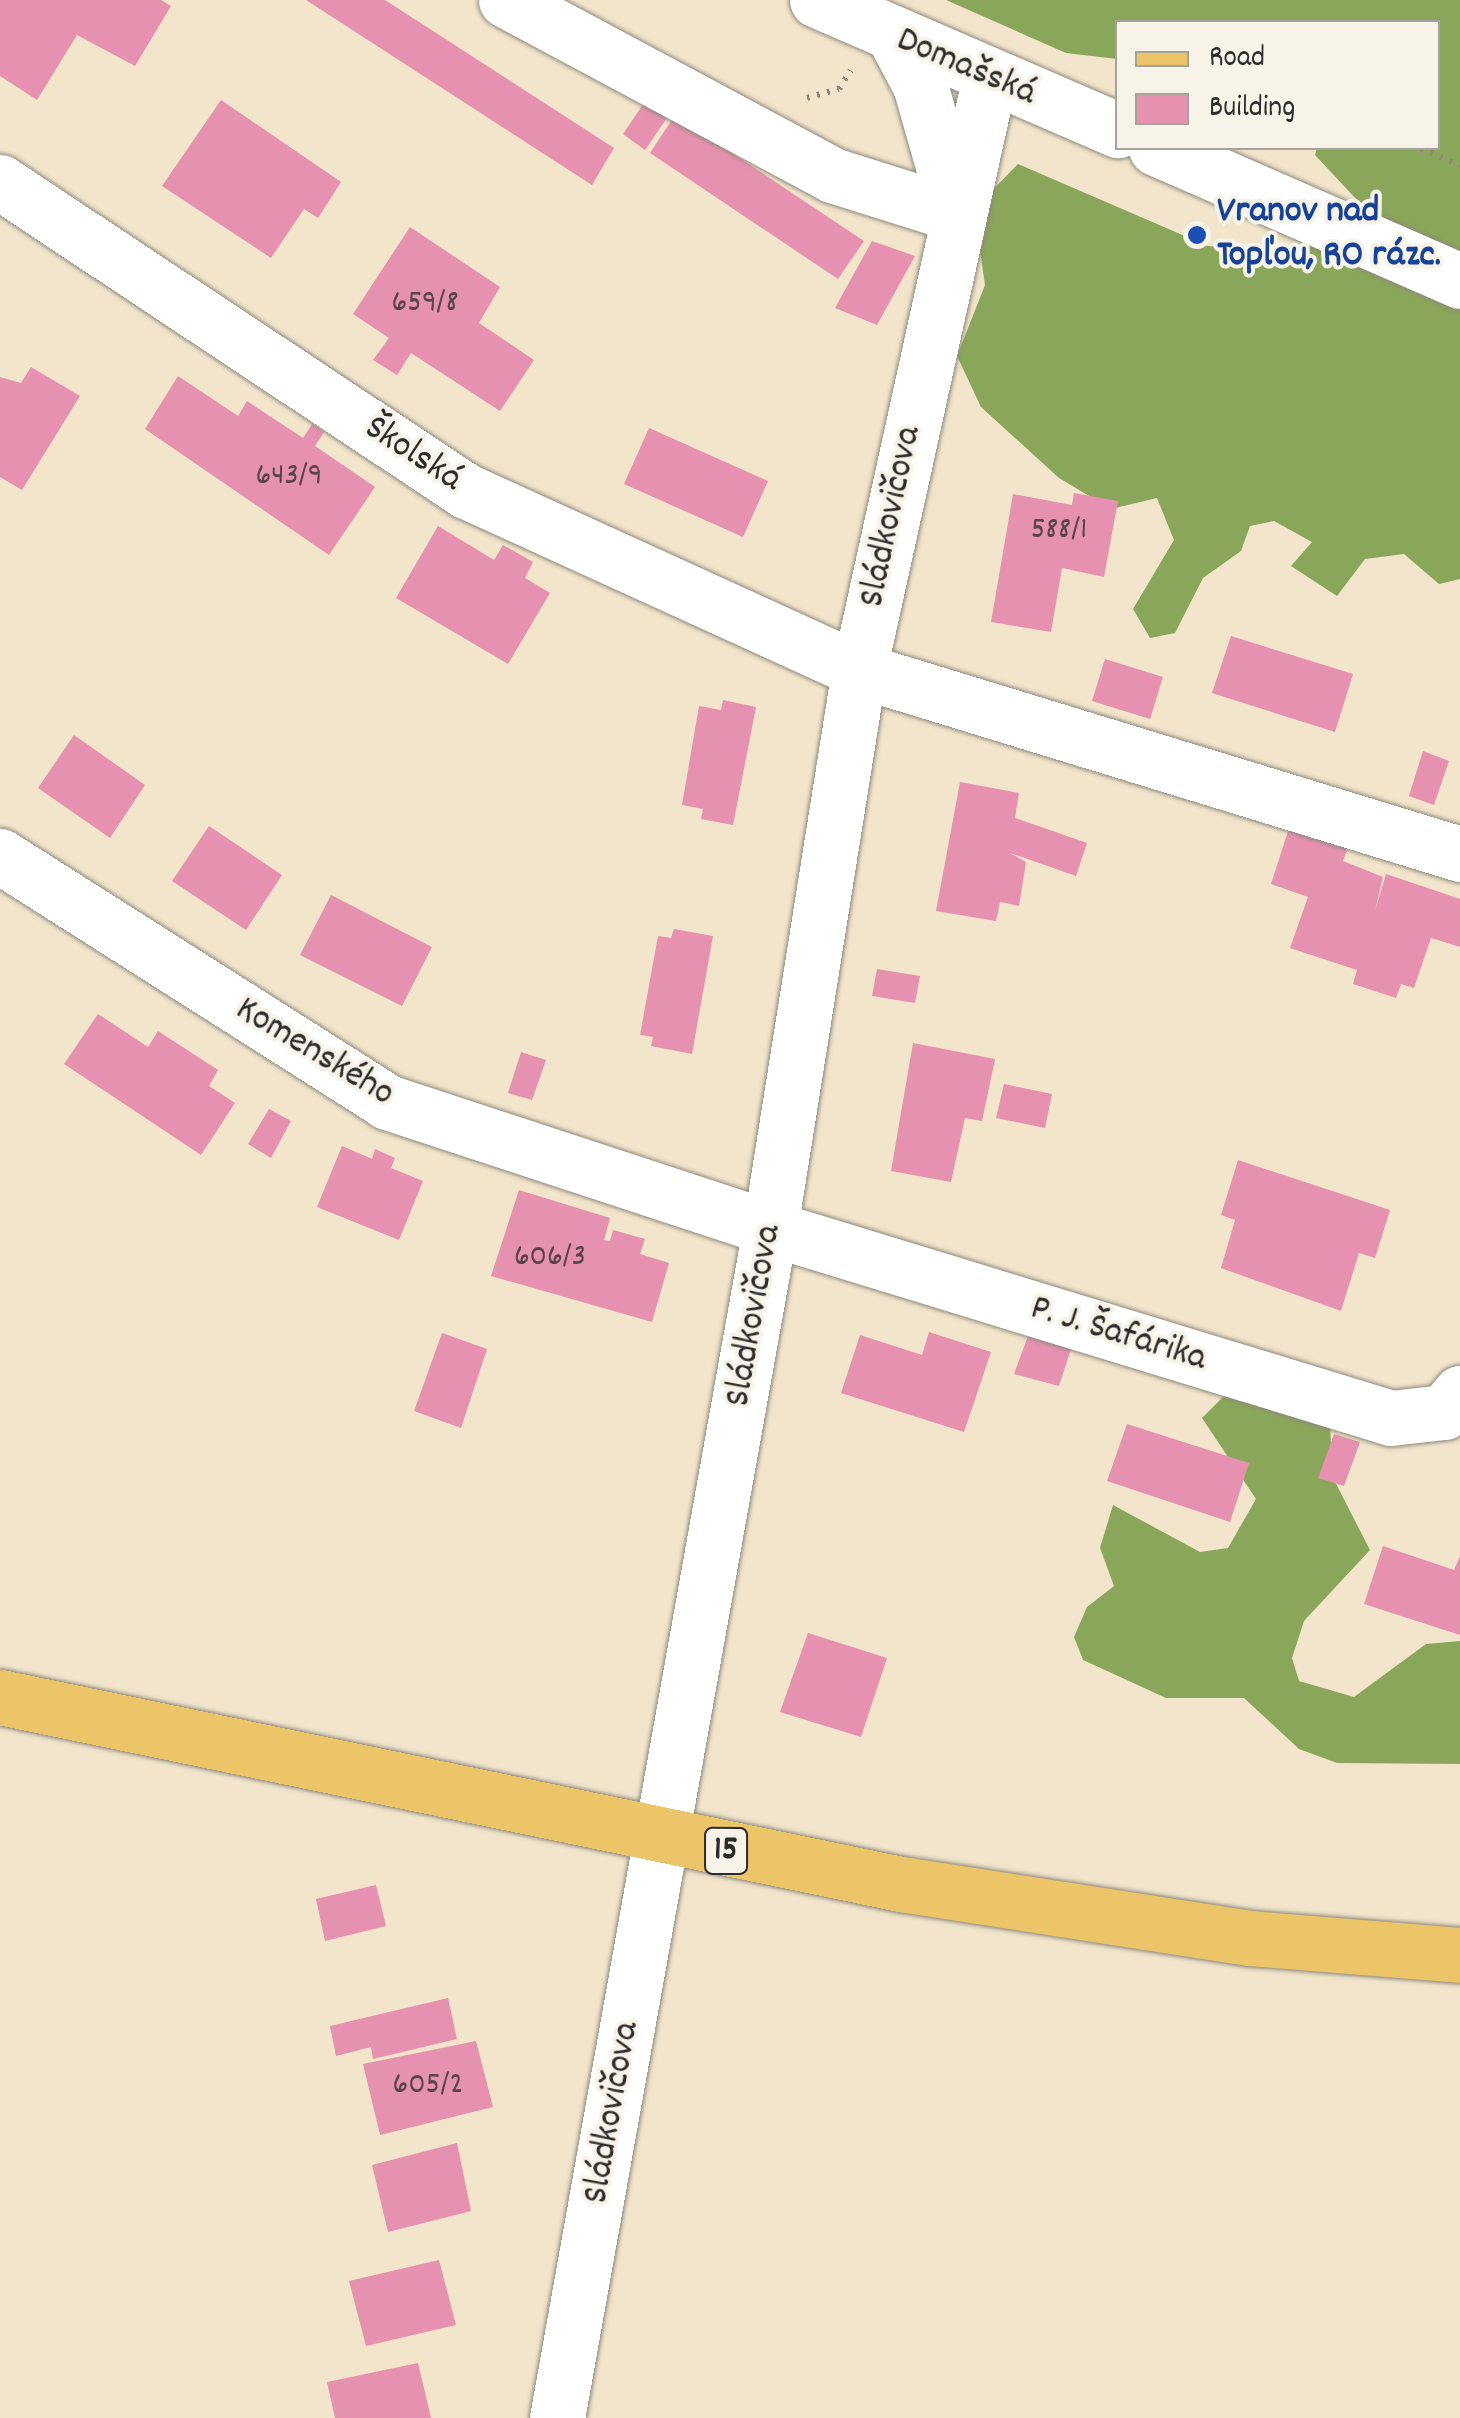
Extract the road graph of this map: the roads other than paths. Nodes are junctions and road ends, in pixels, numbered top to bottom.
1 (506, 0) edge
2 (817, 0) edge
3 (874, 53) junction
4 (989, 80) junction
5 (1099, 123) edge
6 (974, 139) junction
7 (1161, 150) edge
8 (0, 182) edge
9 (956, 214) junction
10 (1460, 282) edge
11 (859, 670) junction
12 (1460, 854) edge
13 (0, 856) edge
14 (770, 1228) junction
15 (1460, 1393) edge
16 (0, 1697) edge
17 (662, 1839) junction
18 (1460, 1955) edge
19 (557, 2418) edge

1 - 9 street
2 - 3 street, Domašská
3 - 4 street, Domašská
3 - 9 street
4 - 5 street, Domašská
4 - 6 street, Sládkovičova
5 - 6 street
6 - 9 street, Sládkovičova
7 - 10 street
8 - 11 street, Školská
9 - 11 street, Sládkovičova
11 - 12 street
11 - 14 street, Sládkovičova
13 - 14 street, Komenského
14 - 15 street, P. J. Šafárika
14 - 17 street, Sládkovičova
16 - 17 main road, 15
17 - 18 main road, 15
17 - 19 street, Sládkovičova

